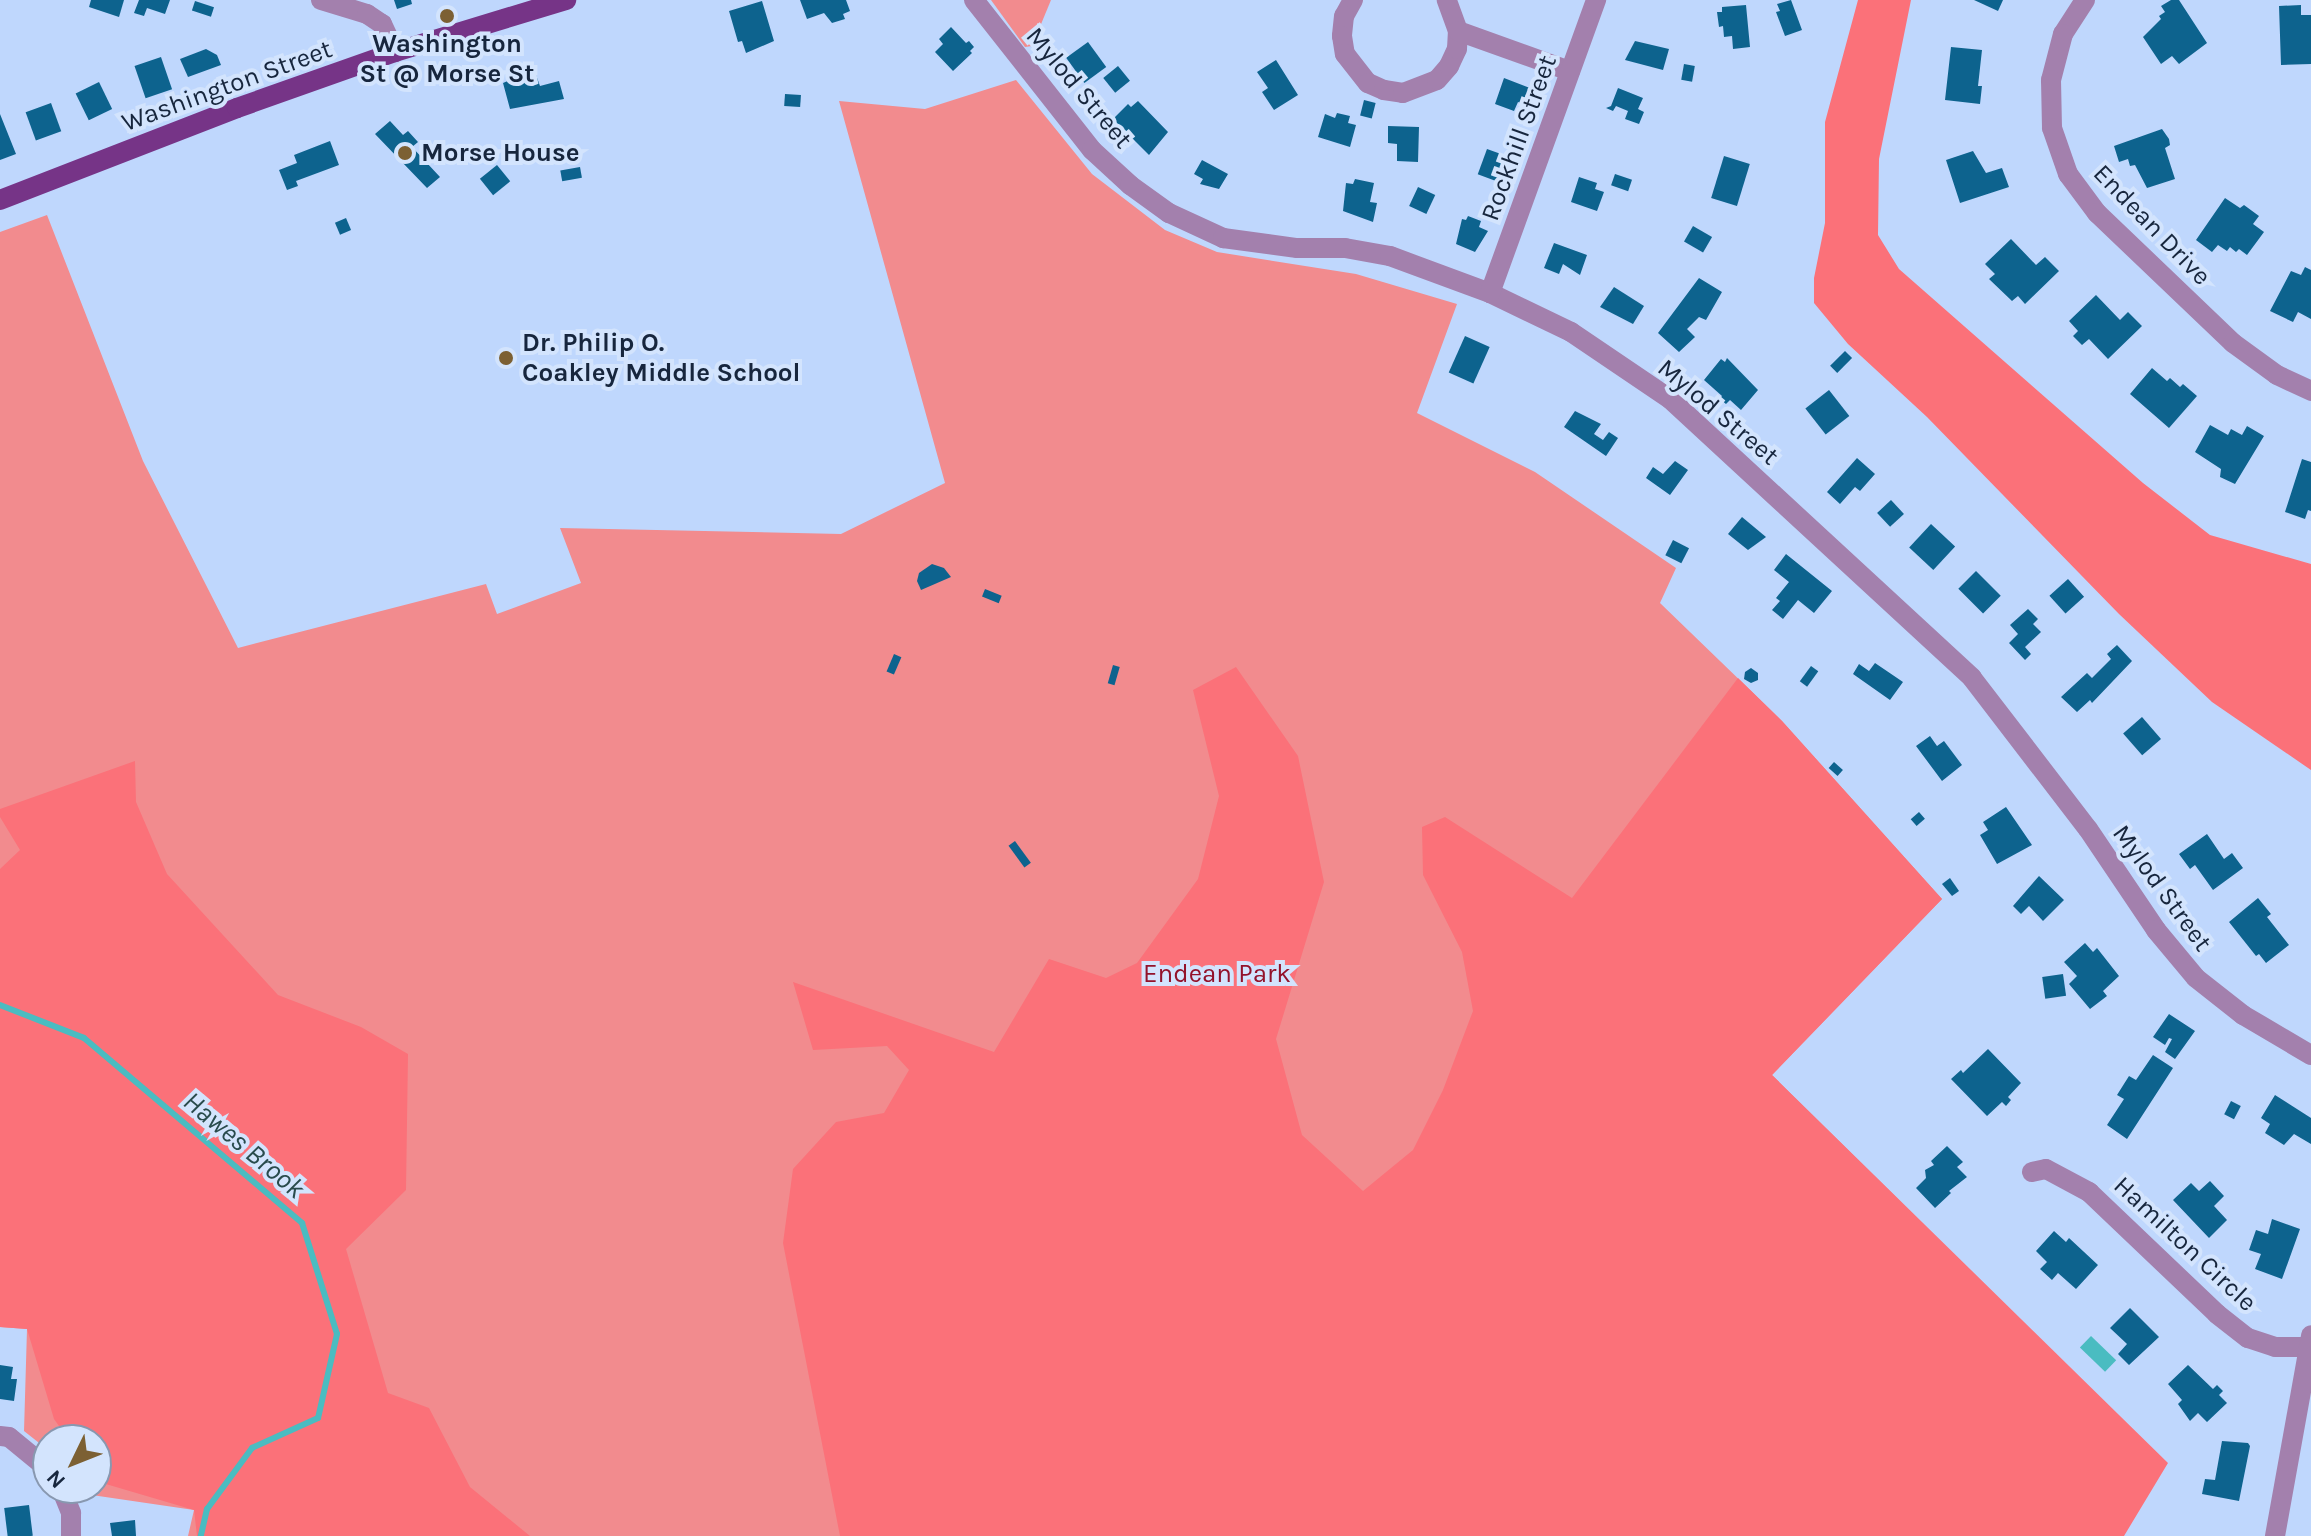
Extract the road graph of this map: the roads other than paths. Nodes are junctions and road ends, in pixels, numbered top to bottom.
1 (321, 0) edge
2 (974, 0) edge
3 (1353, 0) edge
4 (1447, 0) edge
5 (1596, 0) edge
6 (2085, 0) edge
7 (560, 1) edge
8 (1458, 31) junction
9 (395, 52) junction
10 (1570, 71) junction
11 (0, 200) edge
12 (1490, 293) junction
13 (2311, 391) edge
14 (2311, 1055) edge
15 (2032, 1172) dead end
16 (2309, 1341) edge
17 (0, 1436) edge
18 (32, 1456) edge
19 (67, 1504) edge
20 (71, 1536) edge
21 (2275, 1536) edge

1 - 9 street
2 - 12 street, Mylod Street
3 - 8 street
4 - 8 street
5 - 10 street, Rockhill Street
6 - 13 street, Endean Drive
7 - 9 main road, Washington Street
8 - 10 street
9 - 11 main road, Washington Street
10 - 12 street, Rockhill Street
12 - 14 street, Mylod Street
15 - 16 street, Hamilton Circle
16 - 21 street
17 - 18 street
19 - 20 street

